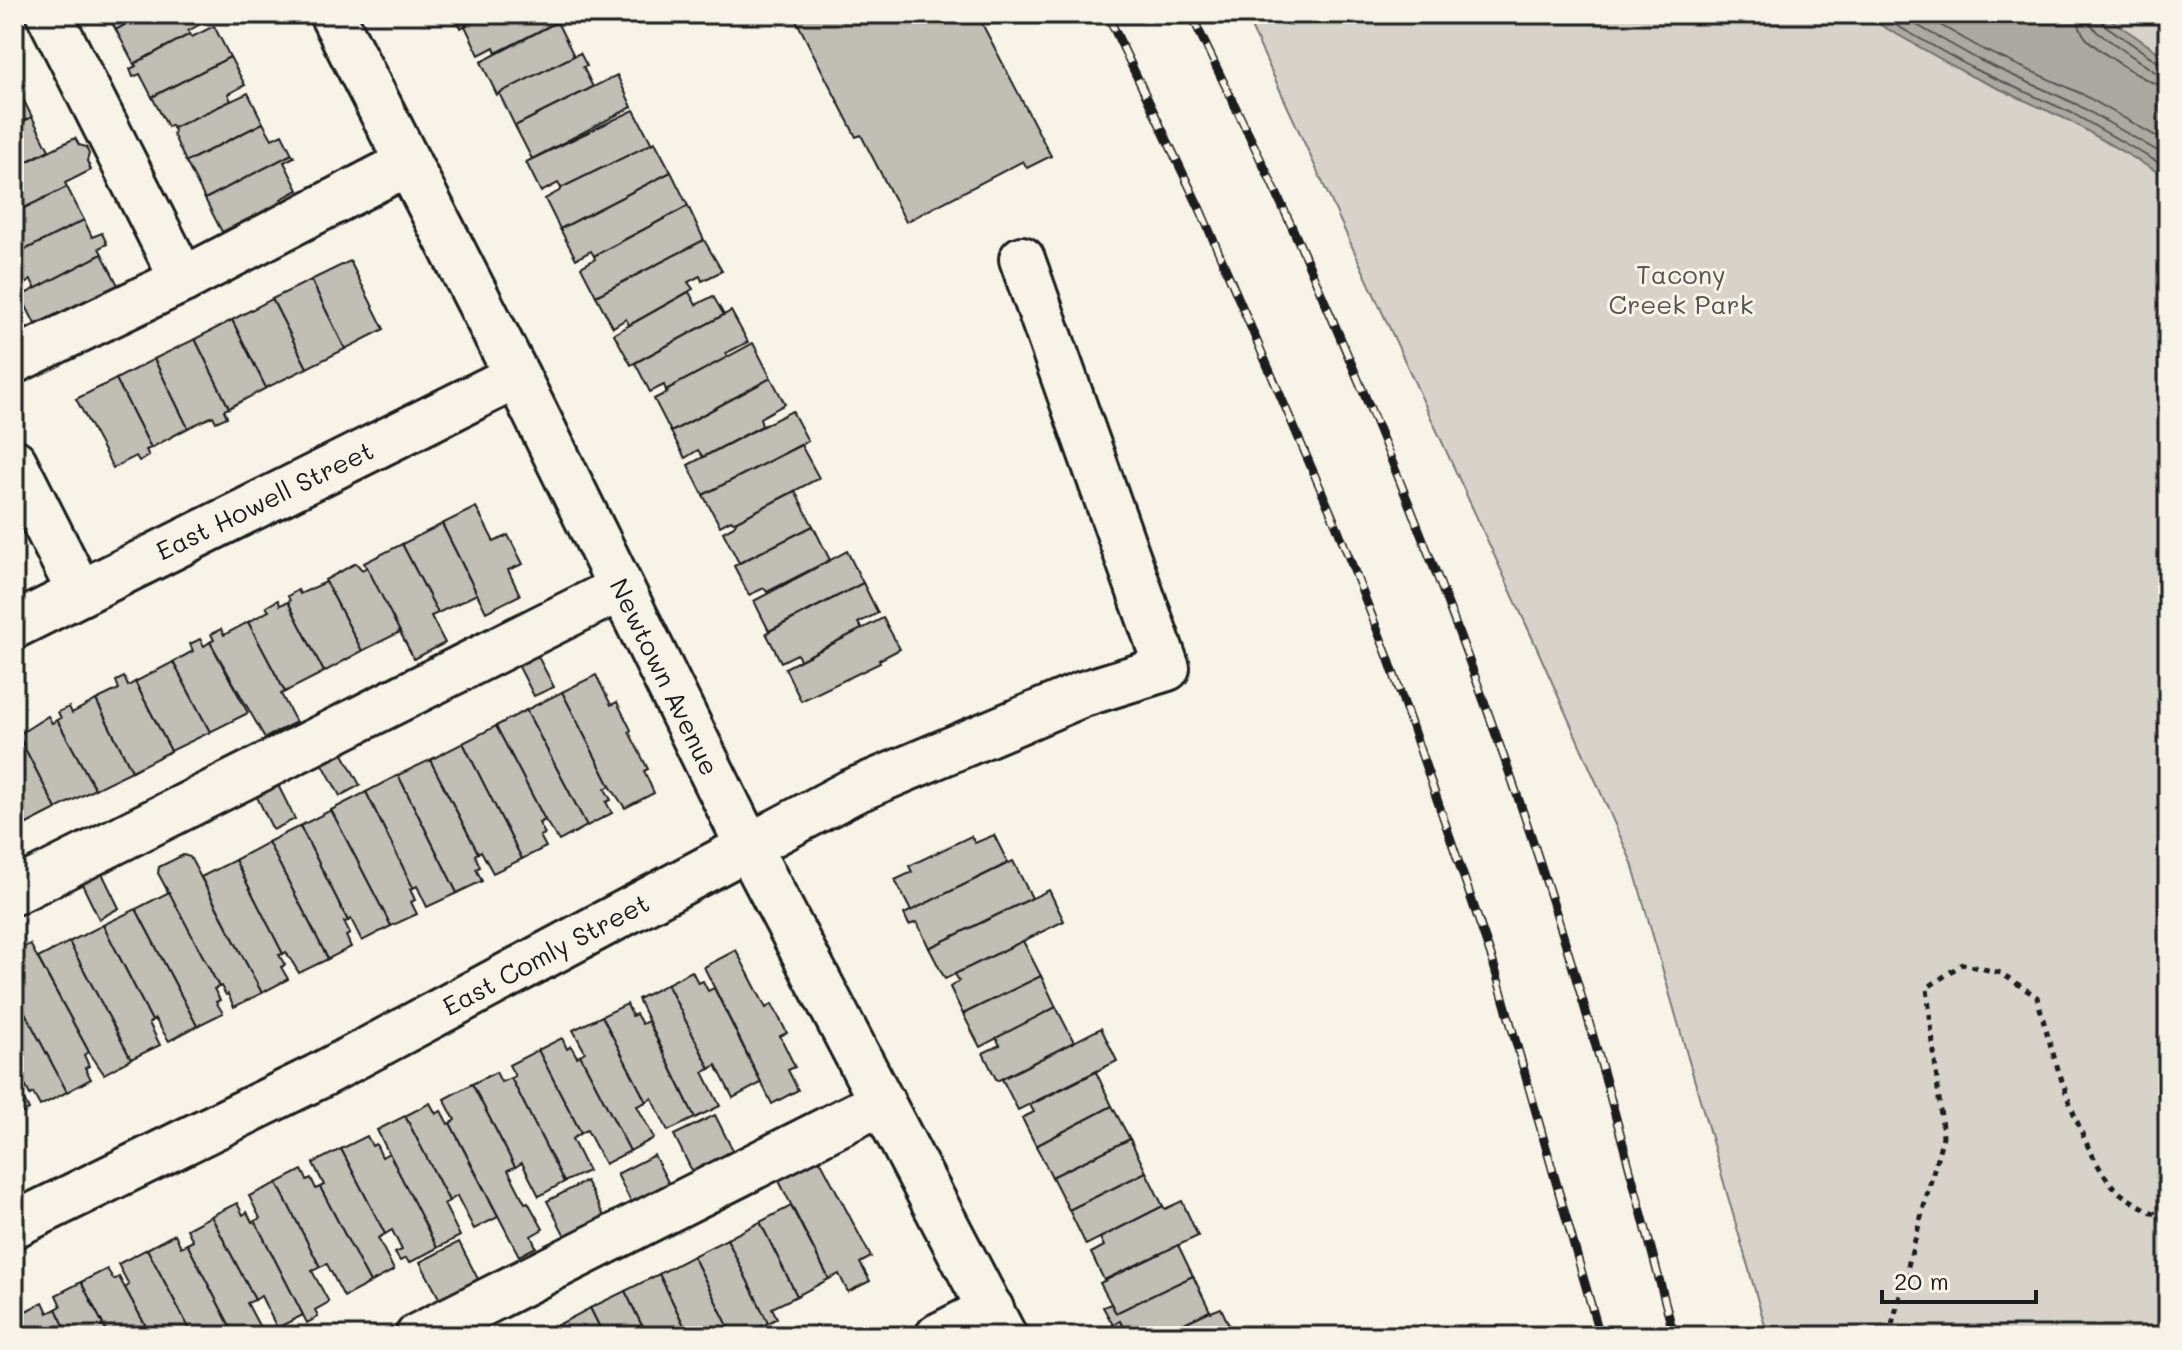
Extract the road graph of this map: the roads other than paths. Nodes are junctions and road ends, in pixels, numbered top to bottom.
1 (49, 14) edge
2 (332, 14) edge
3 (408, 163) junction
4 (1022, 259) dead end
5 (183, 280) junction
6 (14, 361) edge
7 (517, 376) junction
8 (14, 462) edge
9 (621, 588) junction
10 (80, 593) junction
11 (14, 626) edge
12 (749, 848) junction
13 (14, 892) edge
14 (882, 1102) junction
15 (14, 1225) edge
16 (997, 1323) edge
17 (418, 1336) edge
18 (938, 1336) edge

1 - 5 street
2 - 3 street, Newtown Avenue
3 - 5 street
3 - 7 street, Newtown Avenue
4 - 12 street, East Comly Street
5 - 6 street
7 - 9 street, Newtown Avenue
7 - 10 street, East Howell Street
8 - 10 street
9 - 12 street, Newtown Avenue
9 - 13 street
10 - 11 street, East Howell Street
12 - 14 street, Newtown Avenue
12 - 15 street, East Comly Street
14 - 16 street, Newtown Avenue
14 - 17 street
16 - 18 street

